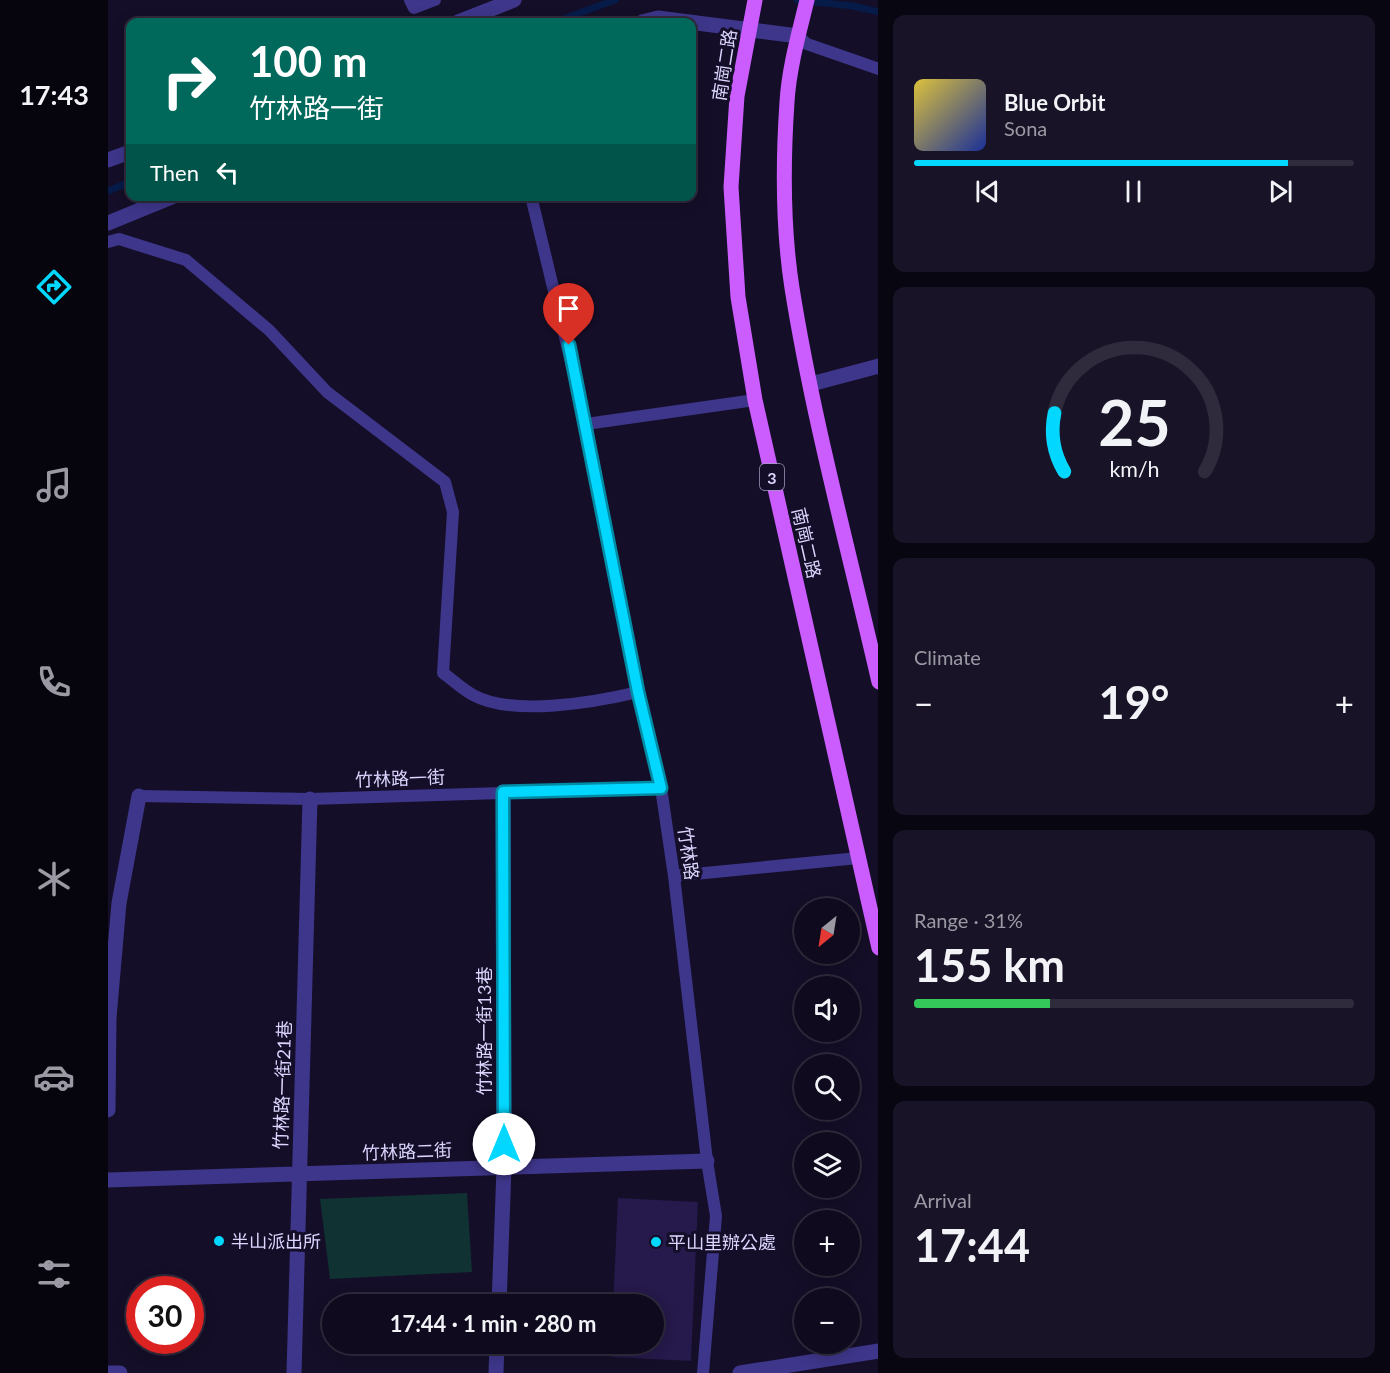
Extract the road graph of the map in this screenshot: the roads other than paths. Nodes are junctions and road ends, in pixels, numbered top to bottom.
1 (410, 0) edge
2 (435, 0) edge
3 (514, 0) edge
4 (755, 0) edge
5 (807, 0) edge
6 (468, 18) edge
7 (696, 22) edge
8 (749, 28) junction
9 (798, 36) junction
10 (878, 69) edge
11 (126, 153) edge
12 (108, 160) edge
13 (162, 201) edge
14 (532, 201) edge
15 (108, 223) edge
16 (108, 242) edge
17 (878, 366) edge
18 (811, 384) junction
19 (755, 400) junction
20 (586, 424) junction
21 (878, 678) edge
22 (638, 692) junction
23 (661, 788) junction
24 (503, 792) junction
25 (139, 796) joint
26 (310, 799) junction
27 (858, 858) junction
28 (674, 876) junction
29 (113, 901) edge
30 (878, 944) edge
31 (108, 1110) edge
32 (707, 1161) junction
33 (504, 1168) junction
34 (299, 1174) junction
35 (108, 1180) edge
36 (499, 1294) edge
37 (878, 1351) edge
38 (497, 1354) edge
39 (805, 1368) edge
40 (108, 1373) edge
41 (120, 1373) edge
42 (294, 1373) edge
43 (496, 1373) edge
44 (703, 1373) edge
45 (740, 1373) edge

1 - 2 lane
3 - 6 street
4 - 8 main road, 南崗二路 / 3
5 - 9 main road
7 - 8 street
8 - 9 street
8 - 19 main road, 南崗二路 / 3
9 - 10 lane
9 - 18 main road
11 - 12 street
13 - 15 street
14 - 20 lane, 竹林路
16 - 22 lane
17 - 18 street
18 - 21 main road
19 - 20 lane
19 - 27 main road, 南崗二路 / 3
20 - 22 lane, 竹林路
22 - 23 lane, 竹林路
23 - 24 lane, 竹林路一街
23 - 28 lane, 竹林路
24 - 26 lane, 竹林路一街
24 - 33 street, 竹林路一街13巷
25 - 26 lane, 竹林路一街
25 - 29 street
26 - 34 street, 竹林路一街21巷
27 - 28 lane
27 - 30 main road, 南崗二路 / 3
28 - 32 lane, 竹林路
29 - 31 street
32 - 33 street, 竹林路二街
32 - 44 lane, 竹林路
33 - 34 street, 竹林路二街
33 - 36 street, 竹林路一街13巷
34 - 35 street, 竹林路二街
34 - 42 street, 竹林路一街21巷
37 - 39 street
38 - 43 street
39 - 45 street
40 - 41 street

